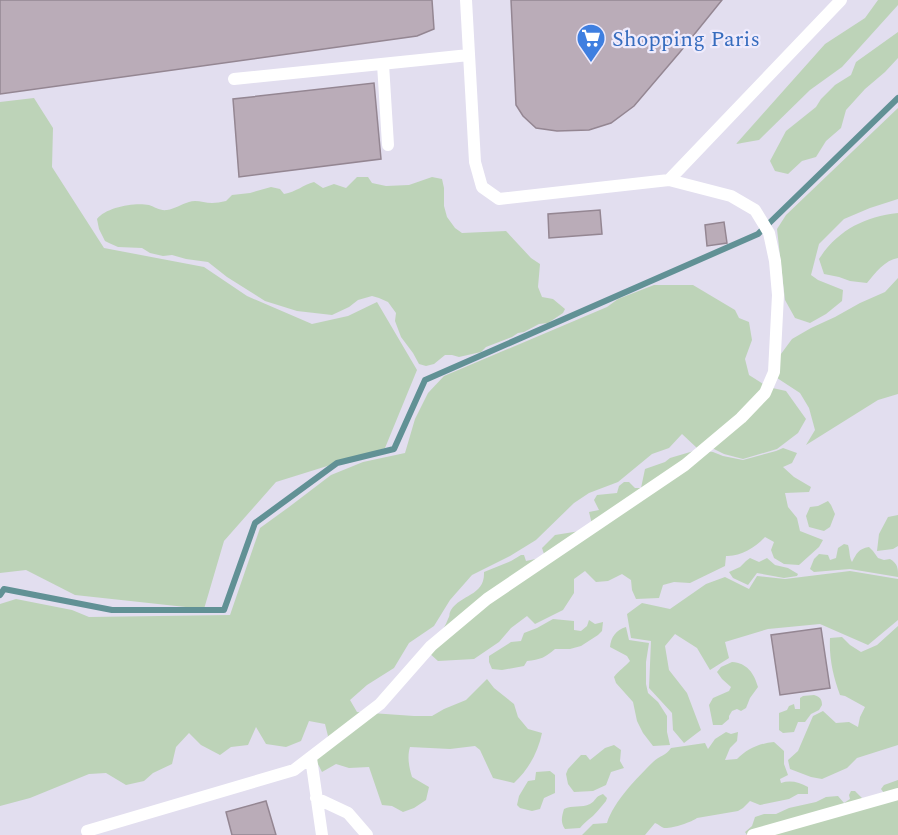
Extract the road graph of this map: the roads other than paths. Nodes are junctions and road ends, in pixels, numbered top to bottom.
1 (466, 0) edge
2 (841, 0) edge
3 (469, 55) junction
4 (382, 64) junction
5 (234, 79) dead end
6 (388, 145) dead end
7 (669, 180) junction
8 (311, 758) junction
9 (898, 794) edge
10 (316, 798) junction
11 (87, 831) dead end
12 (322, 835) edge
13 (367, 835) edge
14 (753, 835) edge

1 - 3 lane
2 - 7 lane
3 - 4 lane
3 - 7 lane
4 - 5 lane
4 - 6 lane
7 - 8 lane
8 - 10 lane
8 - 11 lane
9 - 14 lane
10 - 12 lane
10 - 13 lane

